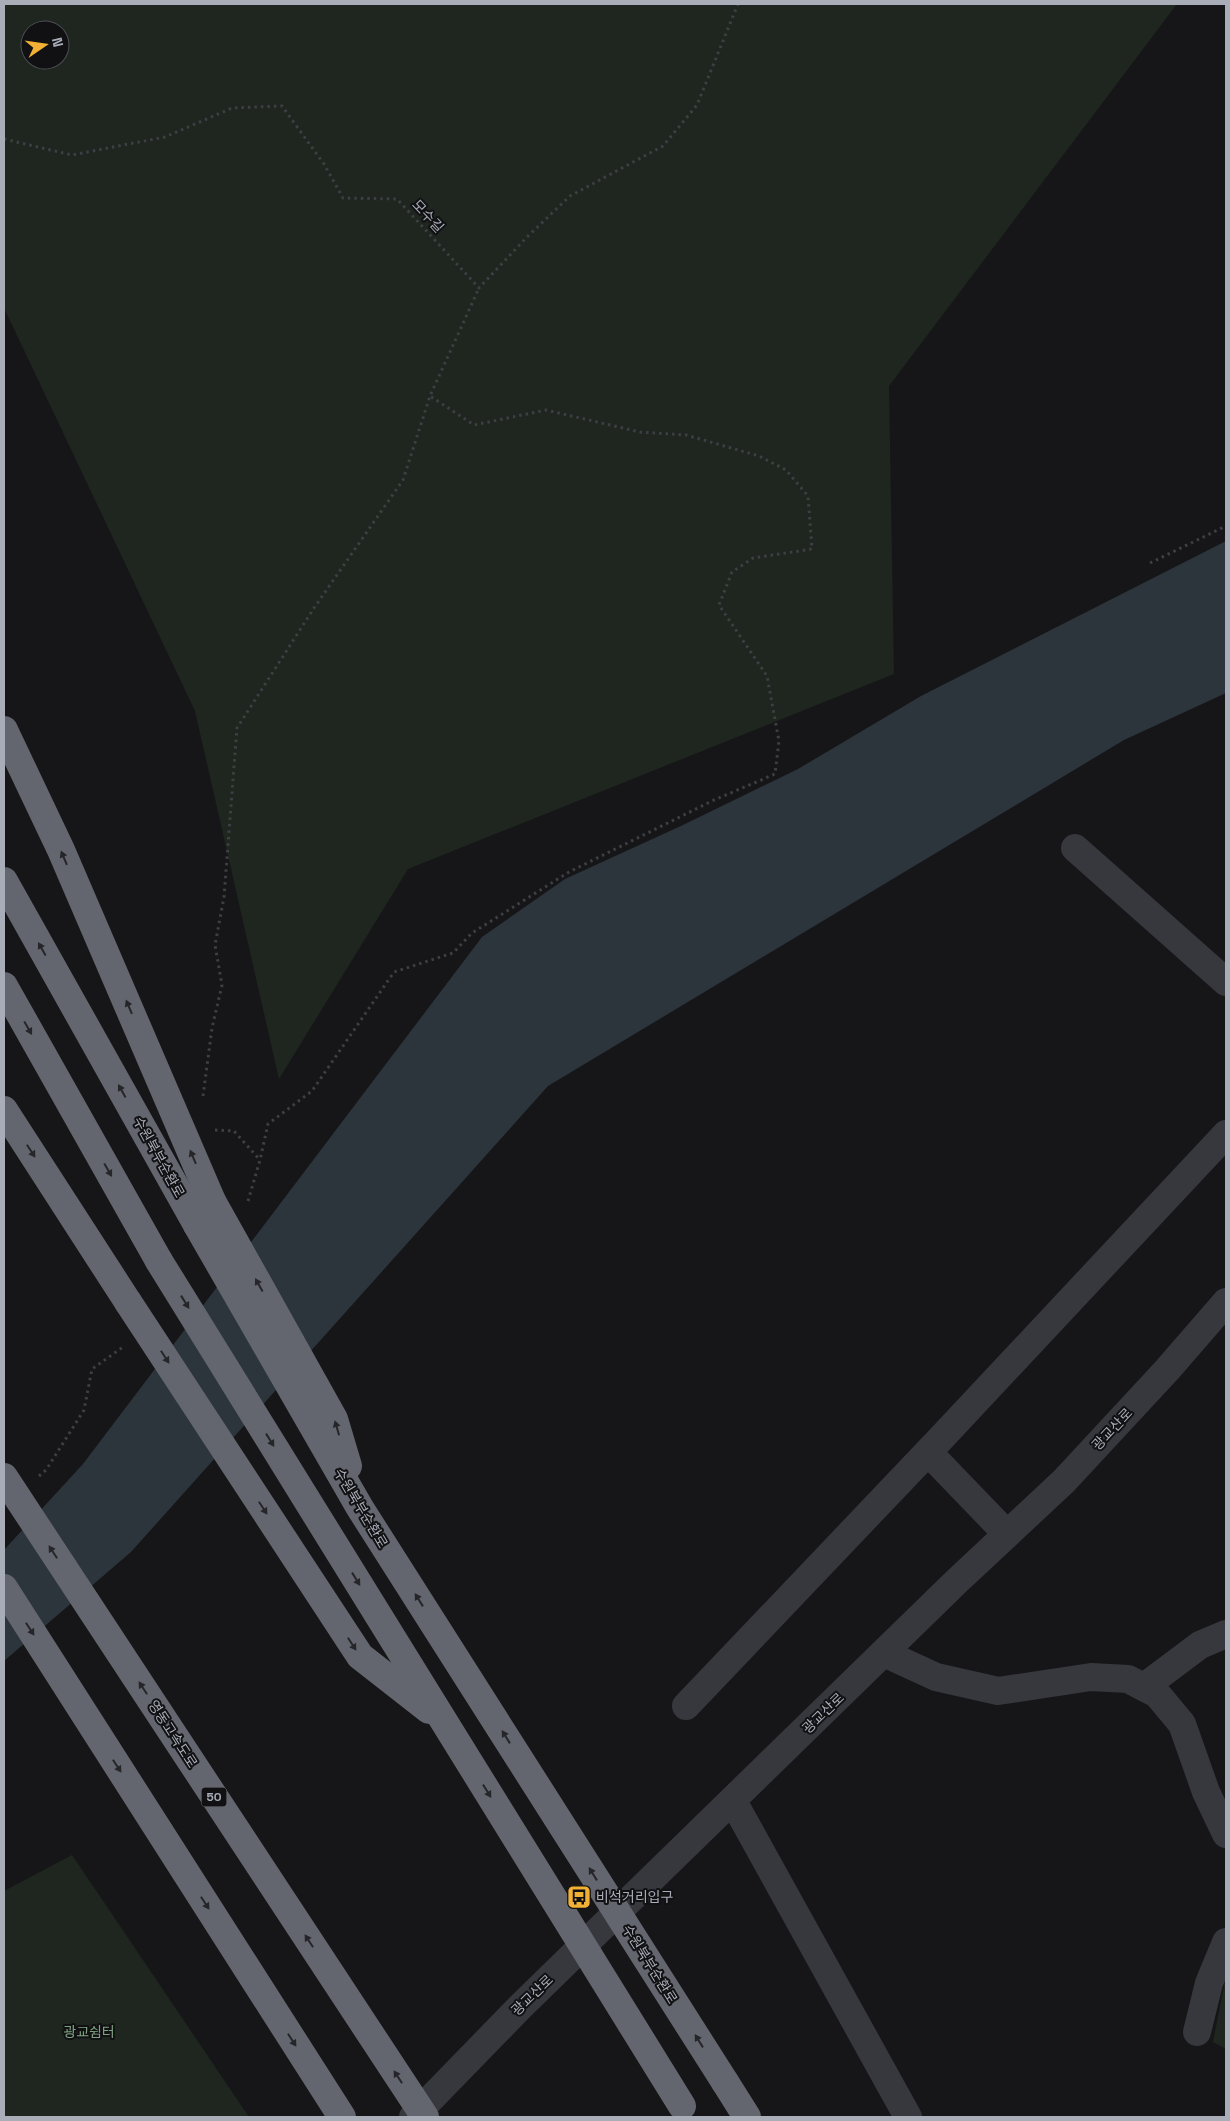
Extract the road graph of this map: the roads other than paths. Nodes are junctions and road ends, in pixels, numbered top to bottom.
1 (4, 730) edge
2 (1075, 848) dead end
3 (4, 881) edge
4 (1226, 982) edge
5 (4, 986) edge
6 (4, 1110) edge
7 (1226, 1134) edge
8 (1226, 1302) edge
9 (928, 1452) junction
10 (4, 1477) edge
11 (360, 1508) junction
12 (1007, 1534) junction
13 (4, 1588) edge
14 (1226, 1634) edge
15 (884, 1653) junction
16 (1144, 1687) junction
17 (686, 1706) dead end
18 (444, 1723) junction
19 (733, 1801) junction
20 (1226, 1834) edge
21 (1226, 1942) edge
22 (1197, 2032) dead end
23 (685, 2112) edge
24 (342, 2117) edge
25 (413, 2117) edge
26 (425, 2117) edge
27 (747, 2117) edge
28 (908, 2117) edge

11 -> 1 highway, bridge
2 - 4 street
11 -> 3 highway, 수원북부순환로, bridge
5 -> 18 highway, bridge
6 -> 18 highway, bridge
7 - 9 street
8 - 12 street, 광교산로
9 - 12 street
9 - 17 street
26 -> 10 highway, 영동고속도로 / 50, bridge
27 -> 11 highway, 수원북부순환로, bridge
12 - 15 street, 광교산로
13 -> 24 highway
14 - 16 street
15 - 16 street
15 - 19 street, 광교산로
16 - 20 street
18 -> 23 highway, bridge
19 - 25 street, 광교산로
19 - 28 street
21 - 22 street

